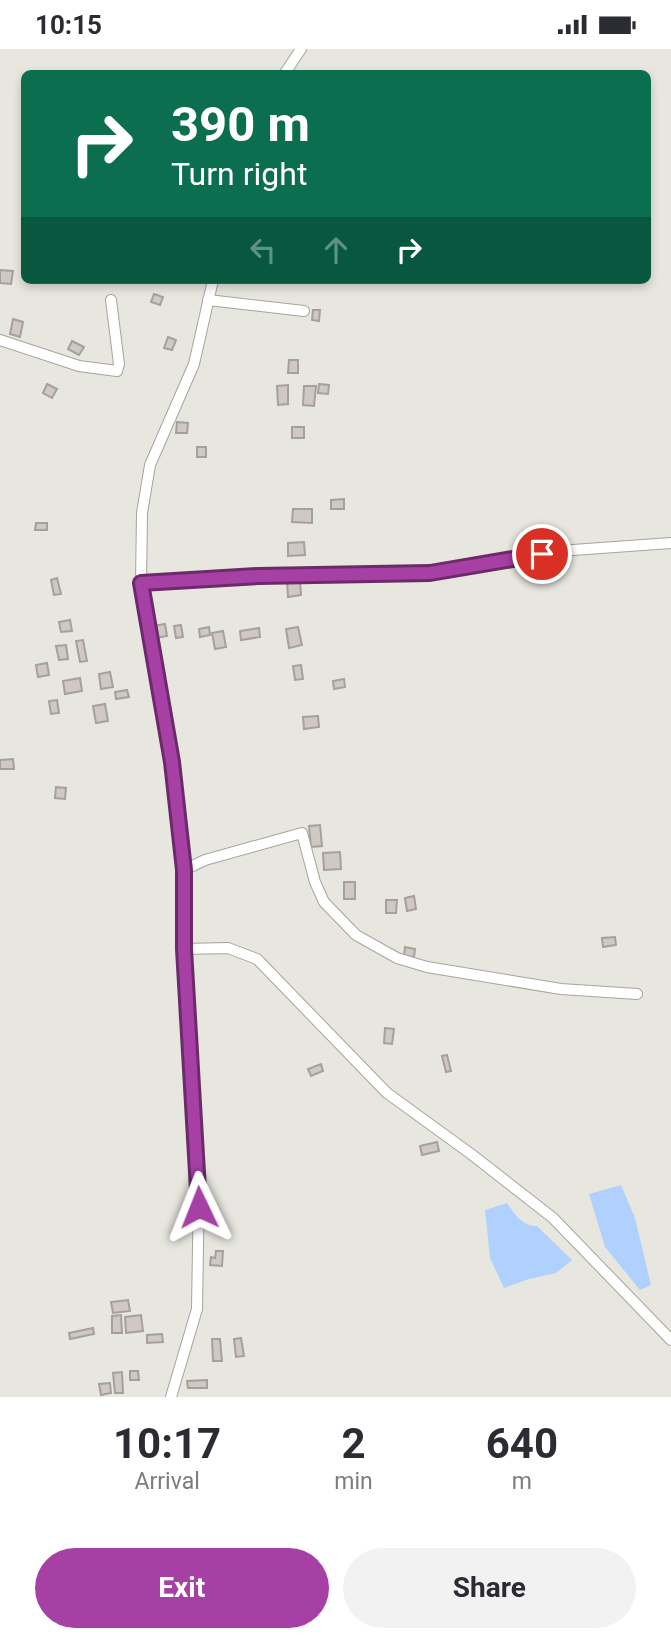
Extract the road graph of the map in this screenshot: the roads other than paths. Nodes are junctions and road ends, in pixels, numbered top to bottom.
1 (301, 49) edge
2 (287, 70) edge
3 (212, 284) edge
4 (111, 300) dead end
5 (208, 300) junction
6 (304, 311) dead end
7 (0, 340) edge
8 (671, 543) edge
9 (141, 583) junction
10 (184, 870) junction
11 (184, 949) junction
12 (637, 994) dead end
13 (671, 1340) edge
14 (171, 1397) edge

1 - 2 street
3 - 5 street
4 - 7 street
5 - 6 street
5 - 9 street
8 - 9 street
9 - 10 street
10 - 11 street
10 - 12 street
11 - 13 street
11 - 14 street

